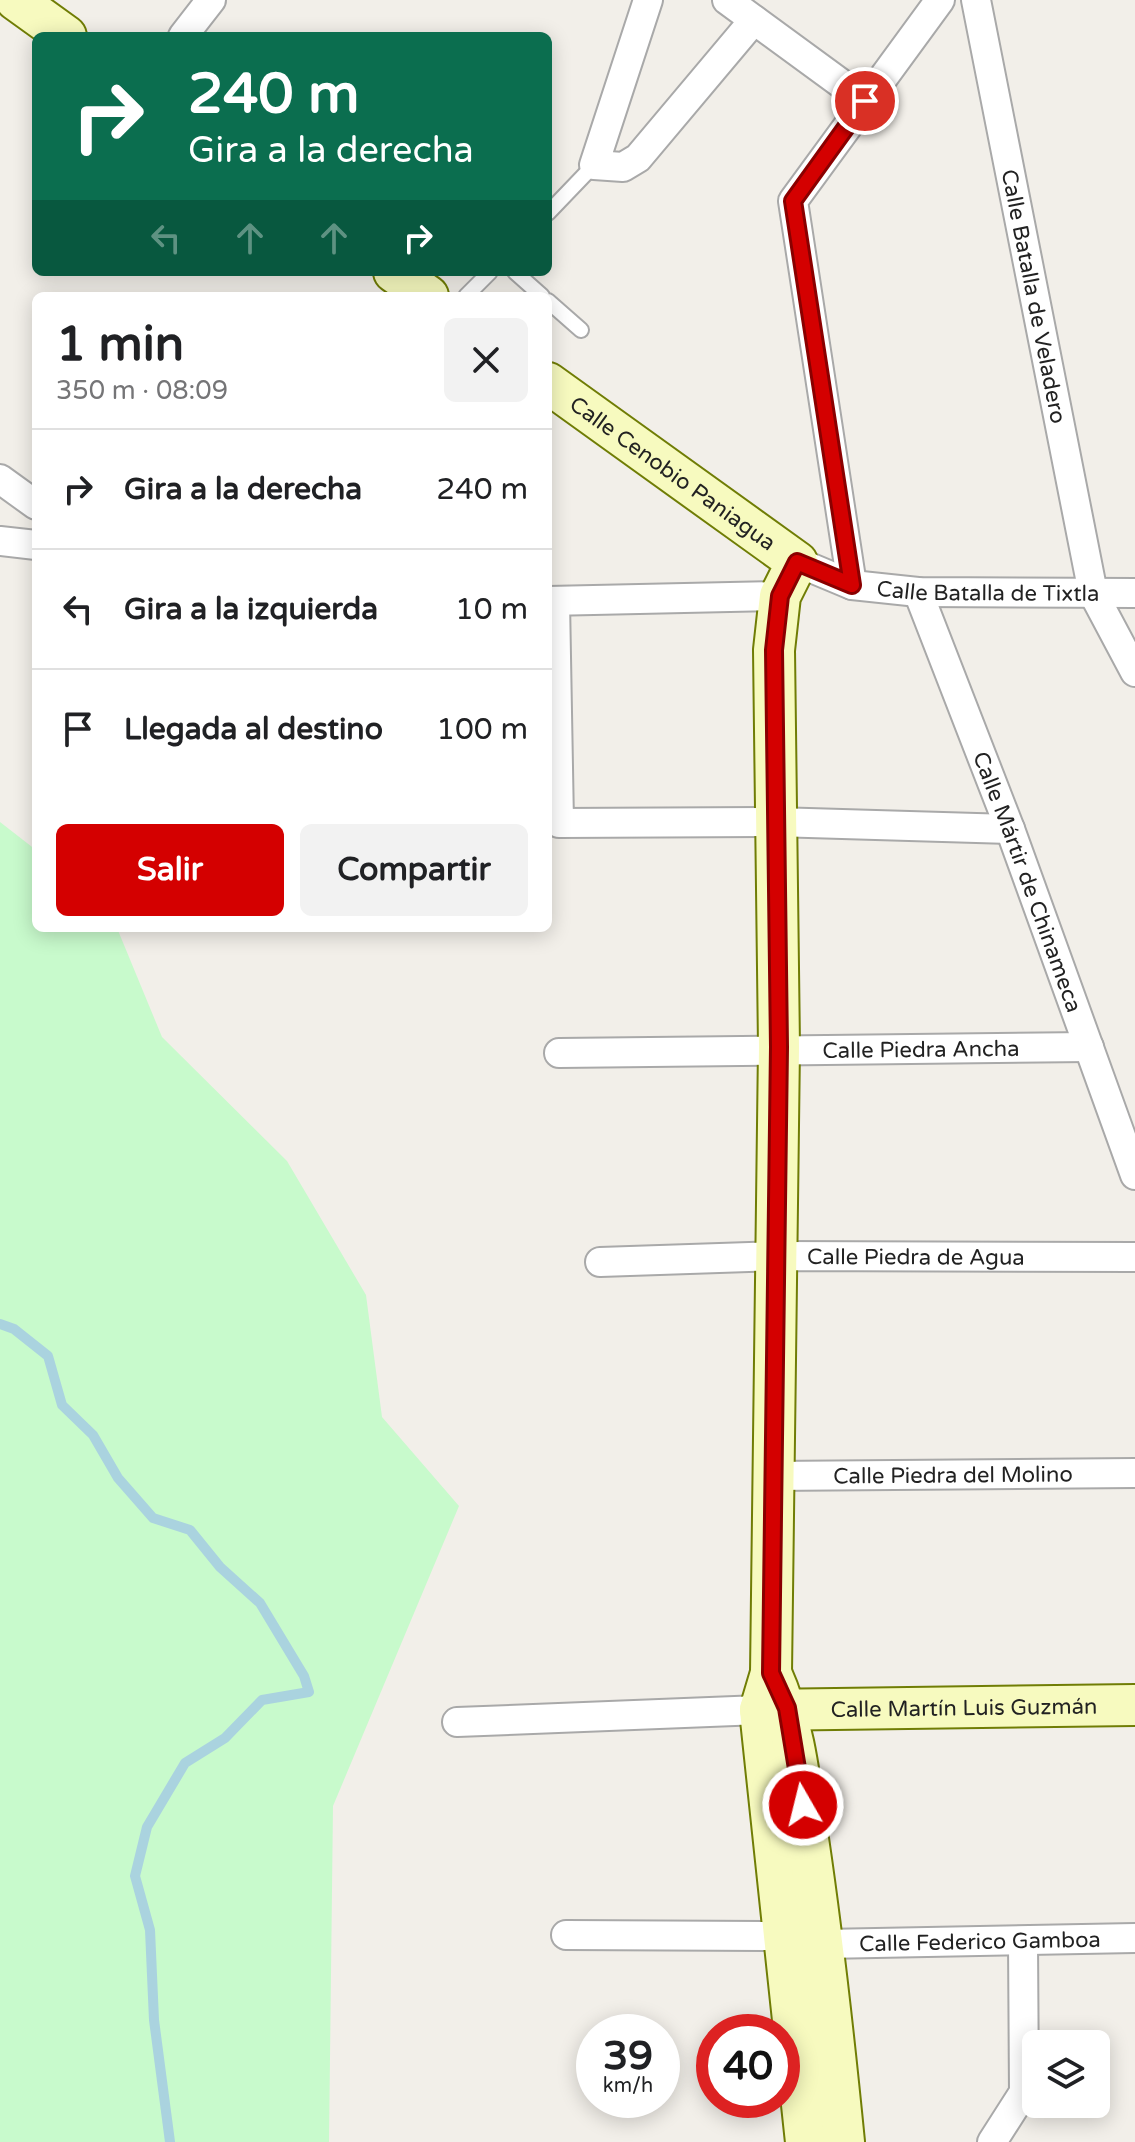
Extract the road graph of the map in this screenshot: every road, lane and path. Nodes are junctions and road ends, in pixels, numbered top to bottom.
1 (16, 0) edge
2 (211, 0) edge
3 (648, 0) edge
4 (727, 0) edge
5 (940, 0) edge
6 (976, 0) edge
7 (754, 20) junction
8 (60, 32) edge
9 (186, 32) edge
10 (865, 101) junction
11 (594, 165) junction
12 (552, 209) edge
13 (400, 276) edge
14 (486, 276) edge
15 (520, 276) edge
16 (422, 292) edge
17 (470, 292) edge
18 (538, 292) edge
19 (552, 305) edge
20 (581, 330) dead end
21 (552, 386) edge
22 (0, 479) edge
23 (32, 502) edge
24 (0, 541) edge
25 (32, 545) edge
26 (789, 579) junction
27 (852, 585) junction
28 (918, 592) junction
29 (1093, 593) junction
30 (1135, 593) edge
31 (552, 601) edge
32 (1135, 672) edge
33 (775, 822) junction
34 (1010, 829) junction
35 (779, 1047) junction
36 (1089, 1047) junction
37 (559, 1053) dead end
38 (1124, 1108) edge
39 (1135, 1175) edge
40 (776, 1256) junction
41 (1135, 1257) edge
42 (600, 1262) dead end
43 (1135, 1473) edge
44 (771, 1476) junction
45 (773, 1697) junction
46 (1135, 1705) edge
47 (457, 1722) dead end
48 (566, 1935) dead end
49 (785, 1936) junction
50 (1135, 1938) edge
51 (1023, 1942) junction
52 (824, 1944) junction
53 (806, 2142) edge
54 (844, 2142) edge
55 (992, 2142) edge

1 - 8 street
2 - 9 street
3 - 11 street
4 - 7 street
5 - 10 street
6 - 29 street, Calle Batalla de Veladero
7 - 10 street
7 - 11 street
10 - 27 street
11 - 12 lane
13 - 16 street
14 - 17 lane
15 - 18 lane
19 - 20 lane
21 - 26 street, Calle Cenobio Paniagua
22 - 23 street
24 - 25 street
26 - 27 street, Calle Batalla de Tixtla
26 - 31 street
26 - 33 street
27 - 28 street, Calle Batalla de Tixtla
28 - 29 street, Calle Batalla de Tixtla
28 - 34 street, Calle Mártir de Chinameca
29 - 30 street, Calle Batalla de Tixtla
29 - 32 street, Calle Batalla de Veladero
31 - 33 street
33 - 34 street
33 - 35 street
34 - 36 street, Calle Mártir de Chinameca
35 - 36 street, Calle Piedra Ancha
35 - 37 street, Calle Piedra Ancha
35 - 40 street
36 - 38 street, Calle Mártir de Chinameca
38 - 39 street, Calle Mártir de Chinameca
40 - 41 street, Calle Piedra de Agua
40 - 42 street, Calle Piedra de Agua
40 - 44 street
43 - 44 street, Calle Piedra del Molino
44 - 45 street
45 - 46 street, Calle Martín Luis Guzmán
45 - 47 street, Calle Martín Luis Guzmán
45 - 49 street
45 - 52 street
48 - 49 street
49 - 53 street
50 - 51 street, Calle Federico Gamboa
51 - 52 street, Calle Federico Gamboa
51 - 55 street
52 - 54 street

